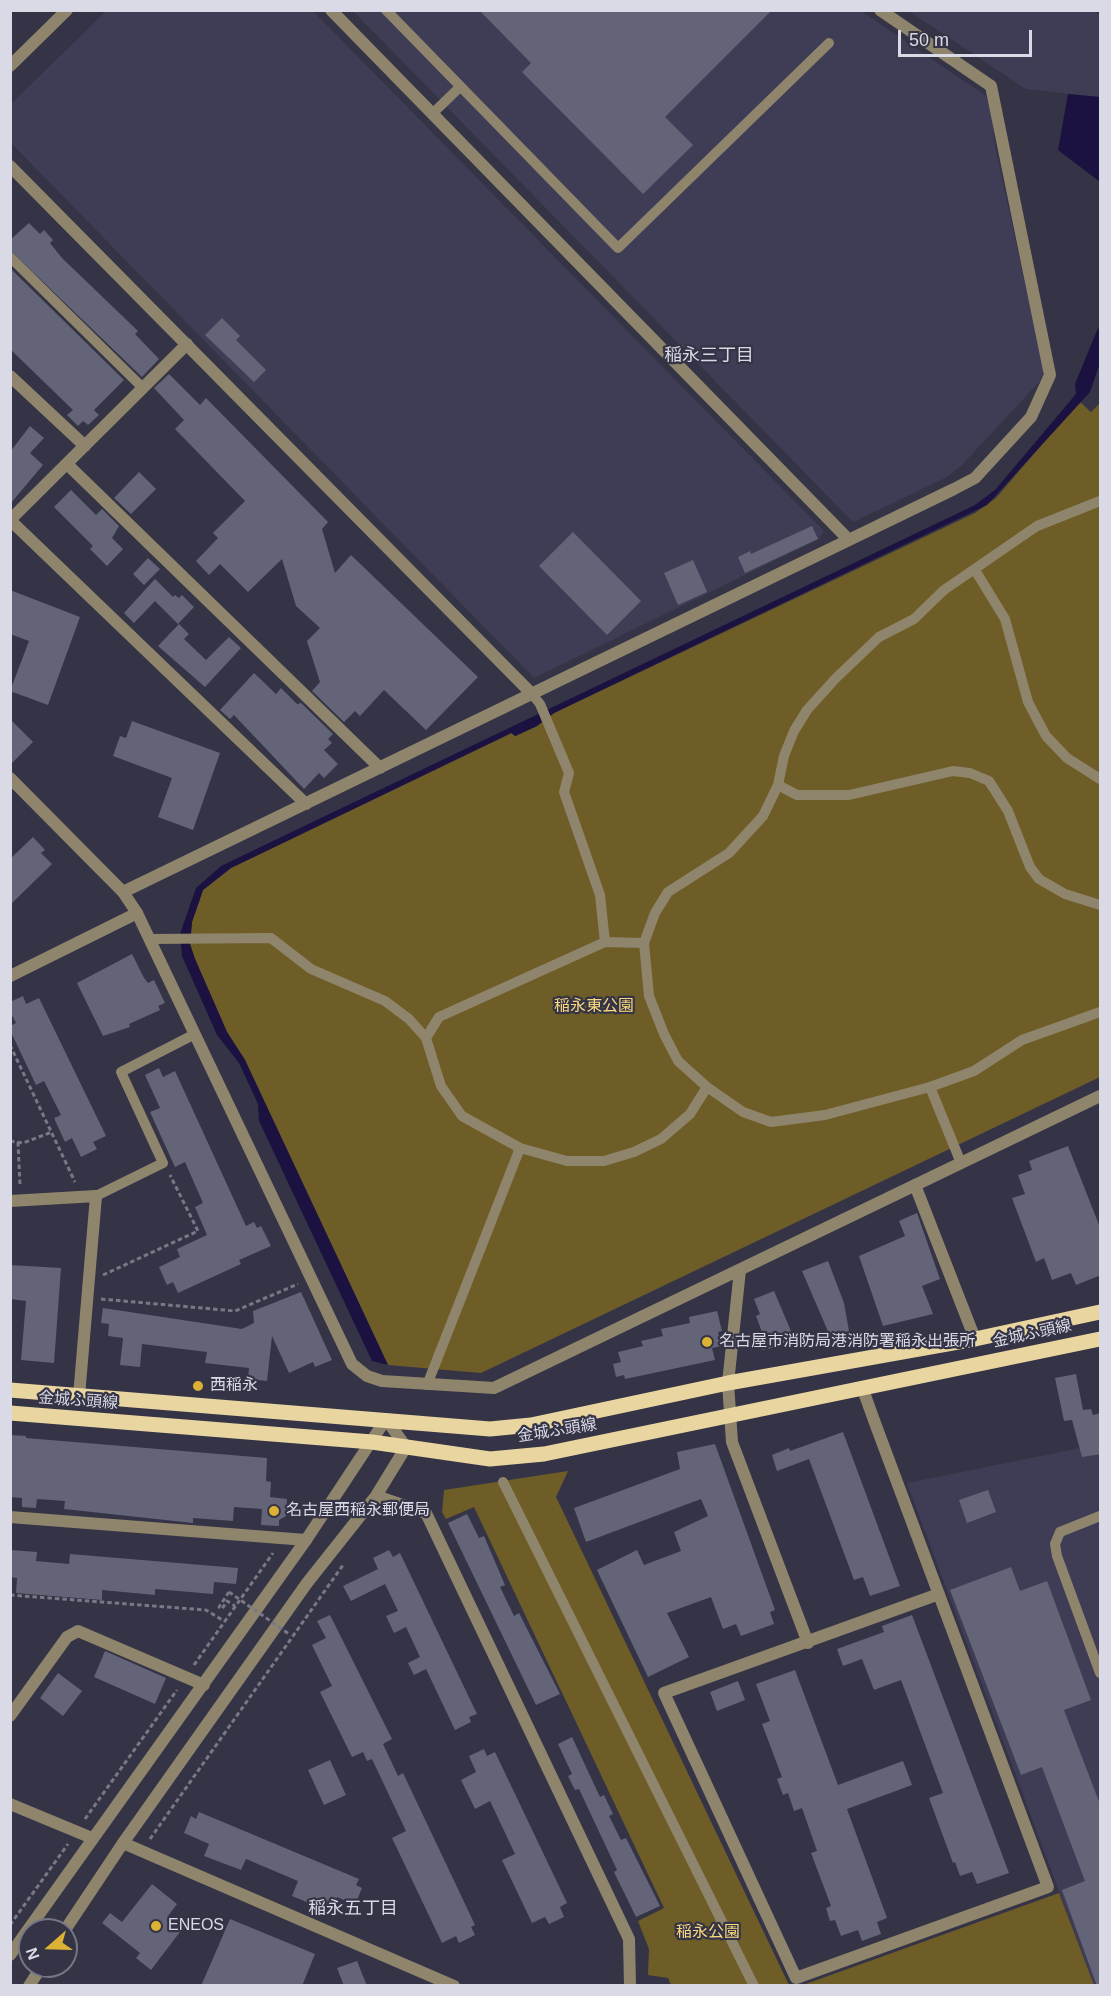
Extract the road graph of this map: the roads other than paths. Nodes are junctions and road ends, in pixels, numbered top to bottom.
1 (67, 10) edge
2 (332, 10) edge
3 (386, 10) edge
4 (880, 10) edge
5 (829, 44) dead end
6 (10, 66) edge
7 (460, 87) junction
8 (432, 114) junction
9 (10, 166) edge
10 (10, 257) edge
11 (187, 345) junction
12 (10, 376) edge
13 (143, 388) junction
14 (85, 446) junction
15 (67, 464) junction
16 (1101, 501) edge
17 (11, 520) edge
18 (849, 540) junction
19 (975, 570) junction
20 (536, 699) junction
21 (380, 768) junction
22 (10, 778) edge
23 (1101, 779) edge
24 (778, 785) junction
25 (306, 804) junction
26 (123, 892) junction
27 (1101, 905) edge
28 (137, 913) junction
29 (150, 939) junction
30 (605, 942) junction
31 (644, 943) junction
32 (10, 976) edge
33 (1101, 1012) edge
34 (195, 1034) junction
35 (426, 1038) junction
36 (707, 1087) junction
37 (930, 1087) junction
38 (1101, 1096) edge
39 (520, 1148) junction
40 (962, 1163) junction
41 (915, 1185) junction
42 (96, 1196) junction
43 (15, 1200) edge
44 (740, 1270) junction
45 (1101, 1312) edge
46 (975, 1339) junction
47 (1101, 1339) edge
48 (728, 1383) junction
49 (427, 1385) junction
50 (862, 1388) junction
51 (10, 1390) edge
52 (79, 1396) junction
53 (10, 1413) edge
54 (730, 1415) junction
55 (386, 1419) junction
56 (372, 1442) junction
57 (406, 1447) junction
58 (503, 1482) dead end
59 (376, 1496) junction
60 (1101, 1516) edge
61 (10, 1517) edge
62 (306, 1540) junction
63 (939, 1594) junction
64 (808, 1643) junction
65 (1101, 1673) edge
66 (204, 1685) junction
67 (10, 1716) edge
68 (10, 1804) edge
69 (92, 1838) junction
70 (123, 1843) junction
71 (73, 1918) edge
72 (10, 1955) edge
73 (454, 1986) edge
74 (630, 1986) edge
75 (753, 1986) edge

1 - 6 street
2 - 8 street
3 - 7 lane
4 - 18 street
5 - 7 lane
7 - 8 lane
8 - 18 street
9 - 11 street
10 - 13 lane
11 - 13 street
11 - 20 street
12 - 14 street
13 - 14 street
14 - 15 street
15 - 17 street
15 - 21 street
16 - 19 lane
17 - 25 street
18 - 20 street
19 - 23 lane
19 - 24 lane
20 - 21 street
20 - 30 lane
21 - 25 street
22 - 26 street
24 - 27 lane
24 - 31 lane
25 - 26 street
26 - 28 street
28 - 29 street
28 - 32 street
29 - 34 street
29 - 35 lane
30 - 31 lane
30 - 35 lane
31 - 36 lane
33 - 37 lane
34 - 42 lane
34 - 49 street
35 - 39 lane
36 - 37 lane
36 - 39 lane
37 - 40 lane
38 - 40 street
39 - 49 lane
40 - 41 street
41 - 44 street
41 - 46 street
42 - 43 street
42 - 52 street
44 - 48 street
44 - 49 street
45 - 46 main road, 金城ふ頭線
46 - 48 main road, 金城ふ頭線
47 - 50 main road, 金城ふ頭線
48 - 54 street
48 - 55 main road, 金城ふ頭線
50 - 54 main road, 金城ふ頭線
50 - 63 street
51 - 52 main road, 金城ふ頭線
52 - 55 main road, 金城ふ頭線
53 - 56 main road, 金城ふ頭線
54 - 57 main road, 金城ふ頭線
54 - 64 street
55 - 56 street
55 - 57 street
56 - 57 main road, 金城ふ頭線
56 - 62 street
57 - 59 street
58 - 75 lane
59 - 70 street
59 - 74 street
60 - 65 lane
61 - 62 street
62 - 66 street
63 - 64 street
63 - 64 street
66 - 67 street
66 - 69 street
68 - 69 street
69 - 72 street
70 - 71 street
70 - 73 street

